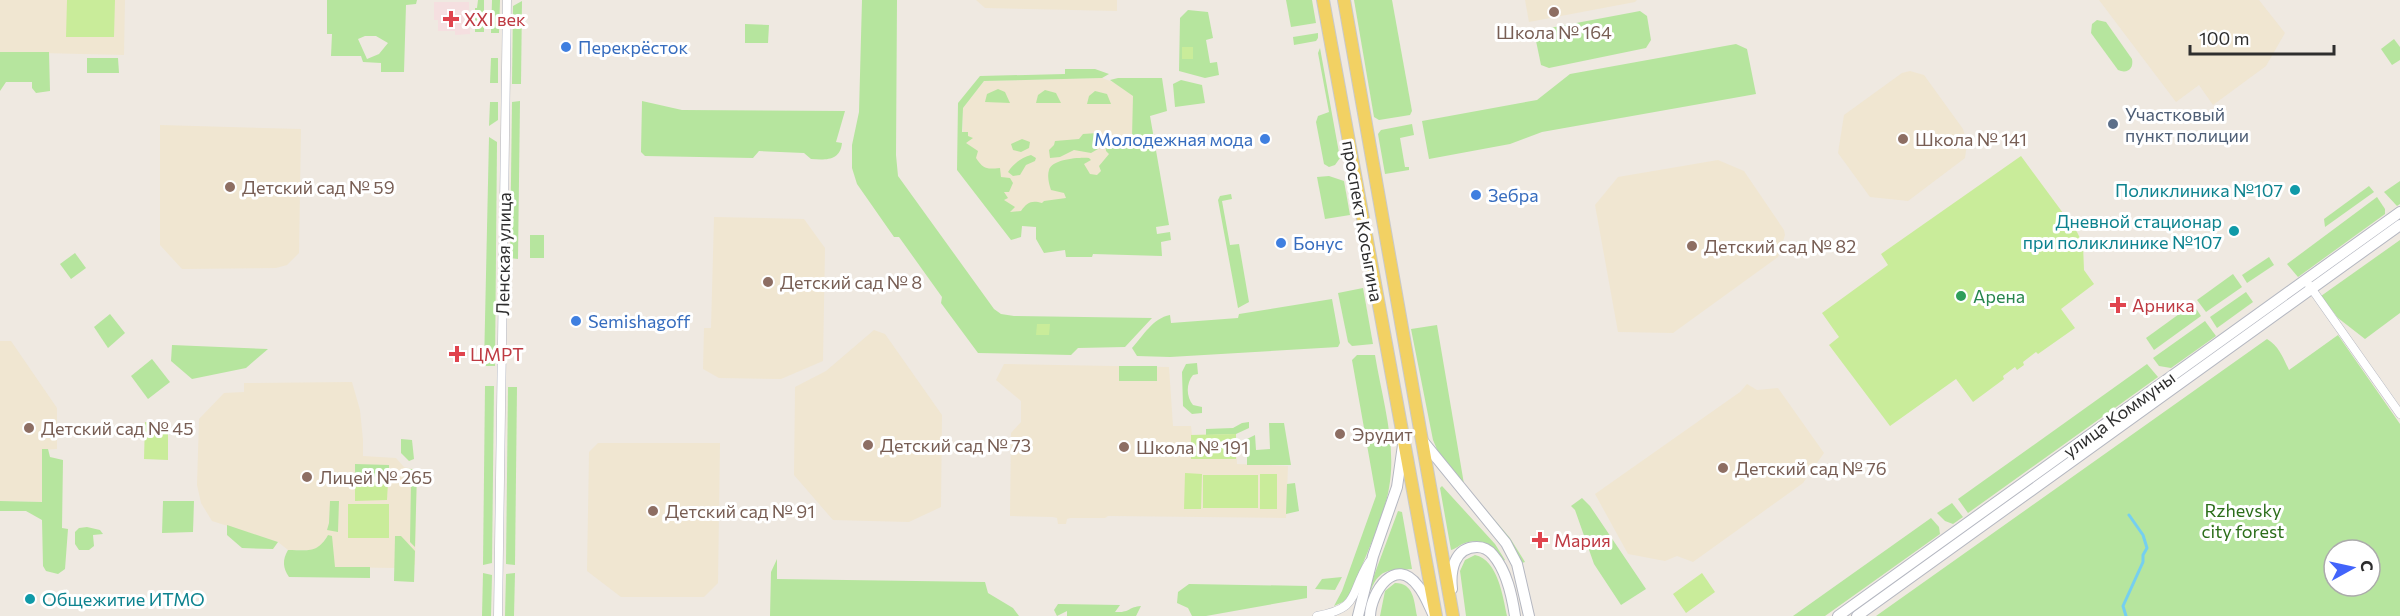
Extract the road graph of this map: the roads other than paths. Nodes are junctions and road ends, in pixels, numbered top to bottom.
1 (507, 0) edge
2 (1323, 0) edge
3 (1344, 0) edge
4 (2400, 212) edge
5 (2400, 225) edge
6 (2309, 284) junction
7 (2400, 414) edge
8 (1420, 438) junction
9 (1403, 442) junction
10 (1373, 556) junction
11 (1335, 615) edge
12 (498, 616) edge
13 (1317, 616) edge
14 (1358, 616) edge
15 (1370, 616) edge
16 (1435, 616) edge
17 (1453, 616) edge
18 (1515, 616) edge
19 (1529, 616) edge
20 (1838, 616) edge
21 (1857, 616) edge

1 - 12 street, Ленская улица
2 - 9 main road, проспект Косыгина
3 - 8 main road, проспект Косыгина
4 - 6 main road, улица Коммуны
5 - 6 main road, улица Коммуны
6 - 7 street
6 - 20 main road, улица Коммуны
6 - 21 main road, улица Коммуны
8 - 17 main road, проспект Косыгина
8 - 19 main road, проспект Косыгина
9 - 10 main road, проспект Косыгина
9 - 16 main road, проспект Косыгина
10 - 11 street
10 - 14 main road, проспект Косыгина
11 - 13 street
15 - 16 main road, проспект Косыгина
17 - 18 main road, проспект Косыгина

